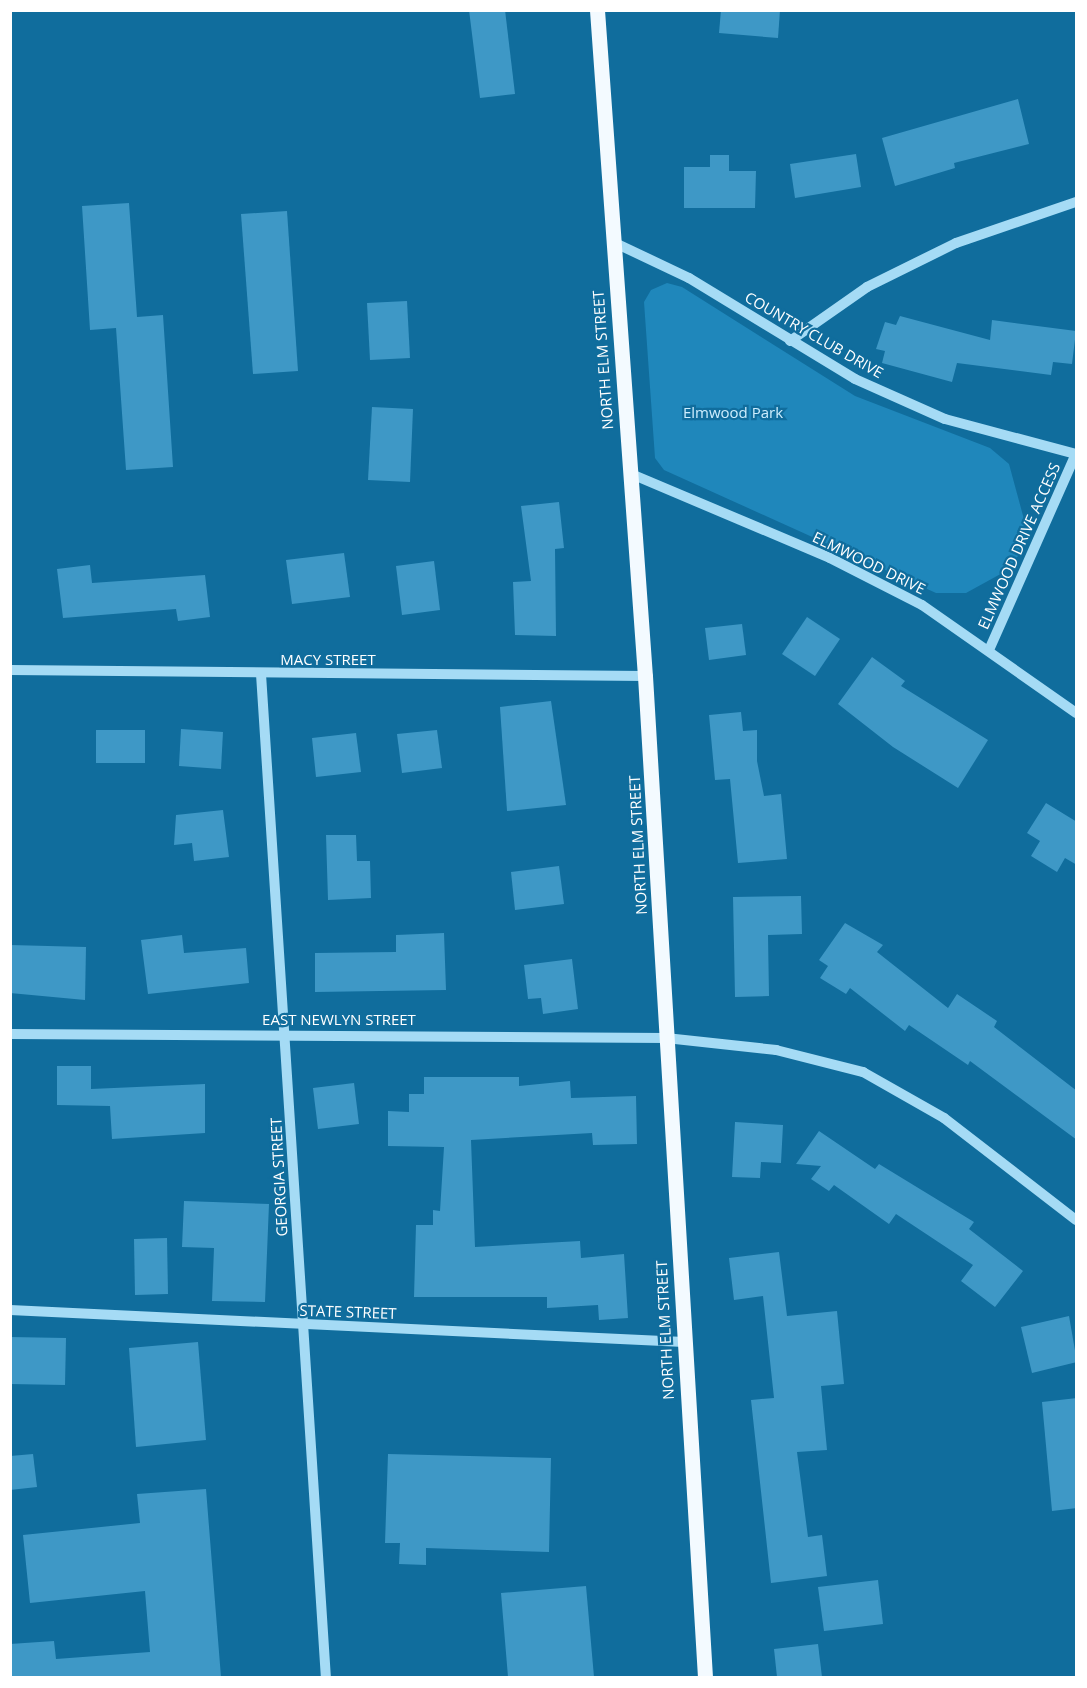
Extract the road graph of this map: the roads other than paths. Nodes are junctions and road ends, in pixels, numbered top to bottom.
1 (597, 10) edge
2 (1077, 202) edge
3 (613, 242) junction
4 (790, 341) junction
5 (1076, 454) edge
6 (629, 473) junction
7 (990, 651) junction
8 (10, 670) edge
9 (261, 674) junction
10 (645, 676) junction
11 (1077, 713) edge
12 (10, 1034) edge
13 (286, 1035) junction
14 (666, 1038) junction
15 (1077, 1220) edge
16 (10, 1310) edge
17 (303, 1325) junction
18 (684, 1342) junction
19 (326, 1677) edge
20 (705, 1677) edge

1 - 3 main road, NORTH ELM STREET
2 - 4 street
3 - 4 street, COUNTRY CLUB DRIVE
3 - 6 main road, NORTH ELM STREET
4 - 5 street, COUNTRY CLUB DRIVE
5 - 7 street, ELMWOOD DRIVE ACCESS
6 - 7 street, ELMWOOD DRIVE
6 - 10 main road, NORTH ELM STREET
7 - 11 street, ELMWOOD DRIVE
8 - 9 street, MACY STREET
9 - 10 street, MACY STREET
9 - 13 street, GEORGIA STREET
10 - 14 main road, NORTH ELM STREET
12 - 13 street, EAST NEWLYN STREET
13 - 14 street, EAST NEWLYN STREET
13 - 17 street, GEORGIA STREET
14 - 15 street, EAST NEWLYN STREET
14 - 18 main road, NORTH ELM STREET
16 - 17 street, STATE STREET
17 - 18 street, STATE STREET
17 - 19 street, GEORGIA STREET
18 - 20 main road, NORTH ELM STREET

